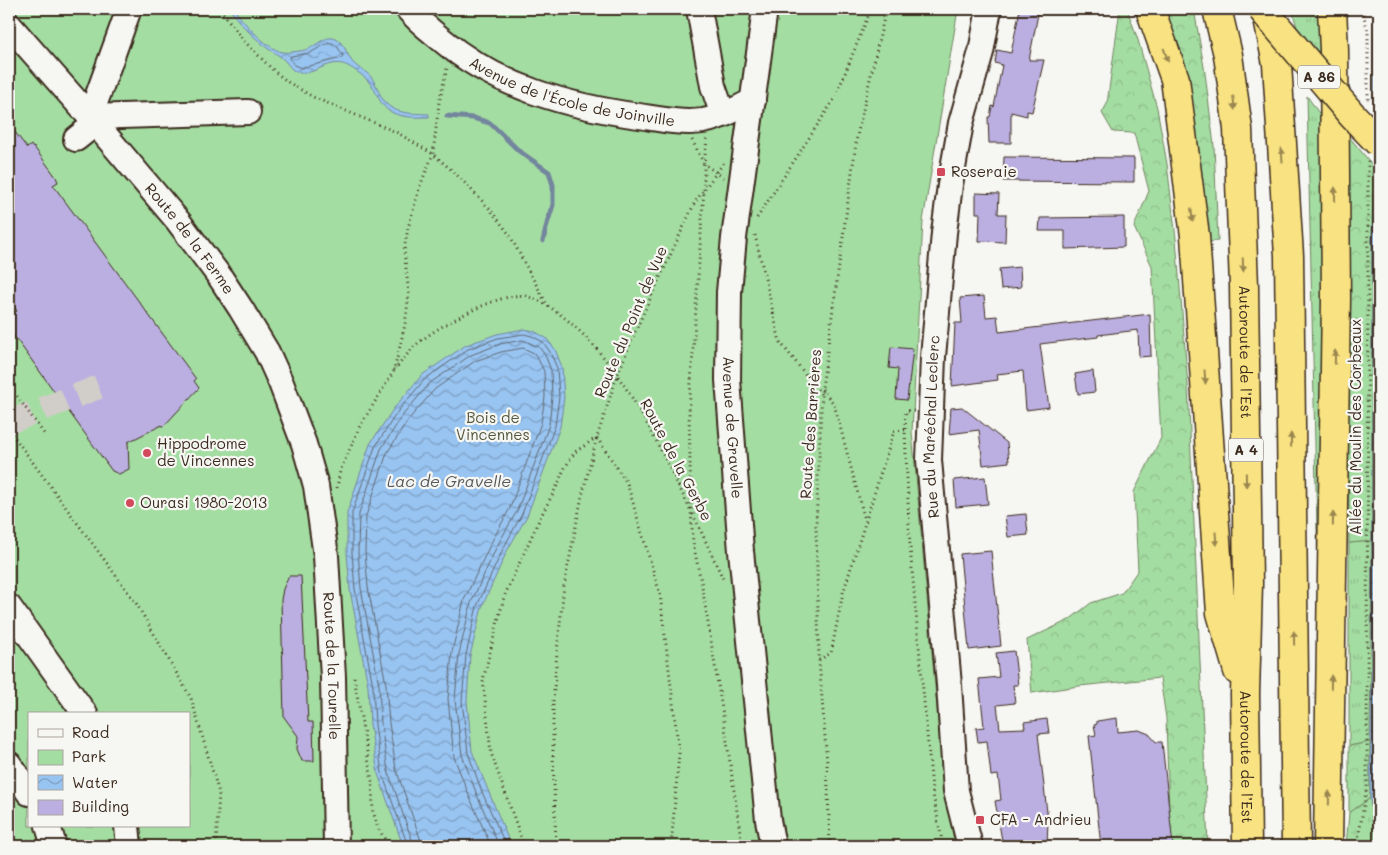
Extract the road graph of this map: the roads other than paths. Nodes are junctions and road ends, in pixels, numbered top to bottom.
1 (129, 9) edge
2 (408, 9) edge
3 (699, 9) edge
4 (765, 9) edge
5 (989, 9) edge
6 (1150, 9) edge
7 (1218, 9) edge
8 (1262, 9) edge
9 (1266, 9) edge
10 (1332, 9) edge
11 (9, 25) edge
12 (753, 101) junction
13 (248, 112) dead end
14 (723, 115) junction
15 (93, 120) junction
16 (76, 140) dead end
17 (1374, 147) edge
18 (326, 491) joint
19 (9, 607) edge
20 (1245, 694) junction
21 (84, 712) edge
22 (9, 764) edge
23 (28, 792) edge
24 (49, 828) edge
25 (127, 828) edge
26 (54, 846) edge
27 (129, 846) edge
28 (336, 846) edge
29 (773, 846) edge
30 (970, 846) edge
31 (1248, 846) edge
32 (1296, 846) edge
33 (1328, 846) edge

1 - 15 street
2 - 14 street, Avenue de l'École de Joinville
3 - 14 street
4 - 12 street, Avenue de Gravelle
5 - 30 street, Rue du Maréchal Leclerc
6 -> 20 highway
7 -> 20 highway, Autoroute de l’Est / A 4
8 - 17 highway, A 86, bridge
32 -> 9 highway
33 -> 10 highway
11 - 15 street, Route de la Ferme
12 - 14 street, Avenue de l'École de Joinville
12 - 29 street, Avenue de Gravelle
13 - 15 street
15 - 16 street
15 - 18 street, Route de la Ferme
18 - 28 street, Route de la Tourelle
19 - 21 street
20 - 31 highway, Autoroute de l’Est / A 4
22 - 23 street
24 - 26 street
25 - 27 street

